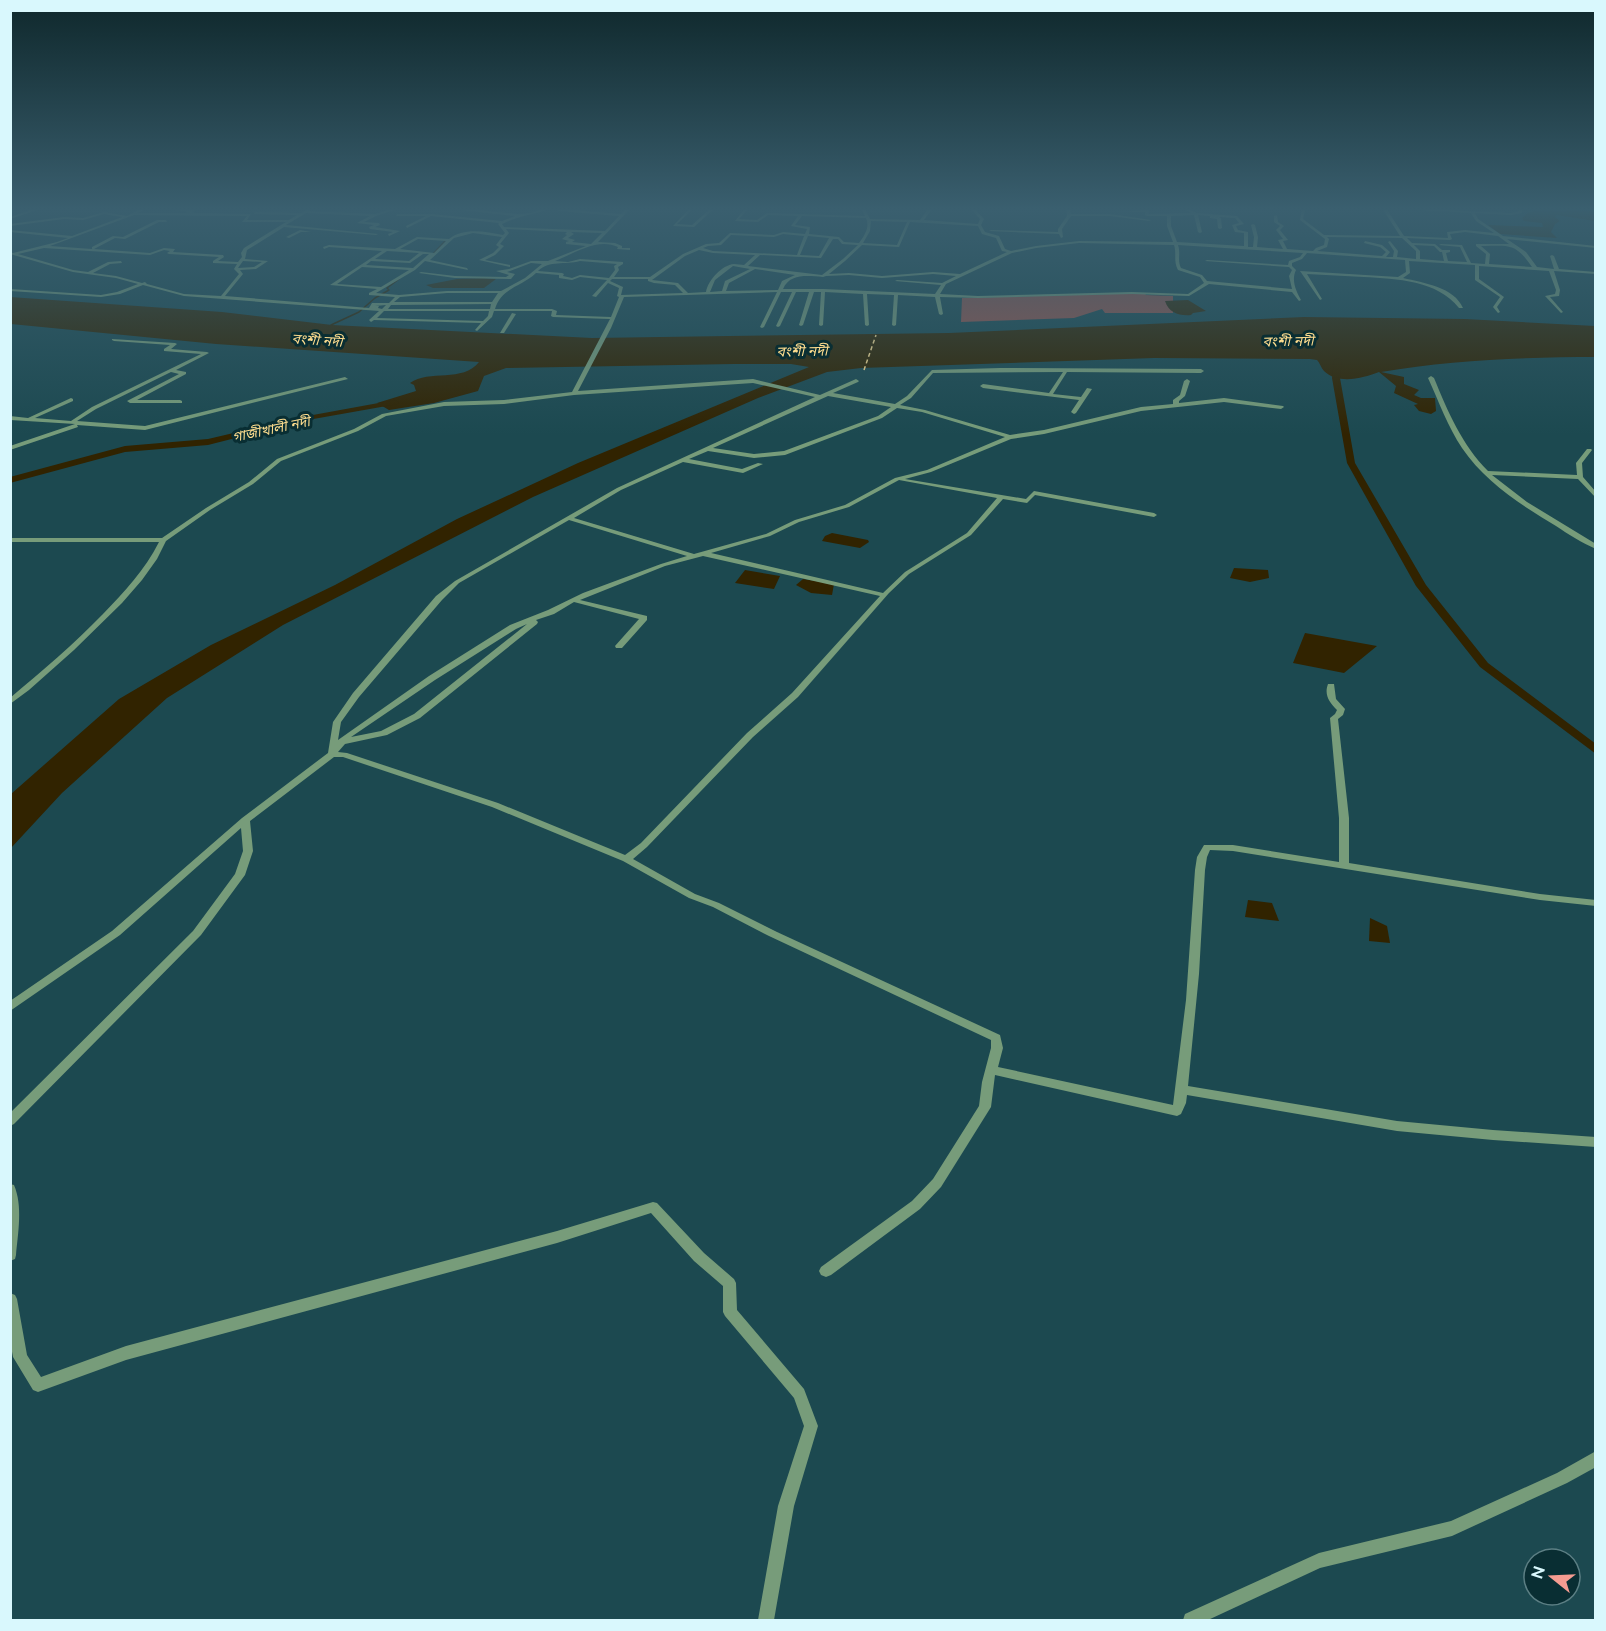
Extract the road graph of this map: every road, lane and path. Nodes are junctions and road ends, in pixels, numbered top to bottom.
1 (145, 283) joint
2 (234, 283) edge
3 (335, 283) edge
4 (391, 283) edge
5 (518, 283) edge
6 (606, 283) edge
7 (614, 283) edge
8 (666, 283) edge
9 (709, 283) edge
10 (727, 283) edge
11 (783, 283) edge
12 (929, 283) edge
13 (1206, 283) edge
14 (1217, 283) edge
15 (1292, 283) edge
16 (1310, 283) edge
17 (1420, 283) edge
18 (1482, 283) edge
19 (1557, 283) edge
20 (943, 284) joint
21 (383, 288) junction
22 (10, 290) edge
23 (779, 290) junction
24 (795, 290) junction
25 (812, 290) junction
26 (823, 290) junction
27 (724, 291) junction
28 (1294, 291) junction
29 (502, 292) junction
30 (708, 292) junction
31 (865, 292) junction
32 (686, 293) junction
33 (896, 294) junction
34 (399, 296) junction
35 (594, 296) dead end
36 (621, 296) junction
37 (937, 296) junction
38 (226, 299) junction
39 (1320, 299) dead end
40 (1299, 300) dead end
41 (374, 304) dead end
42 (1461, 307) dead end
43 (386, 309) junction
44 (493, 309) junction
45 (464, 311) junction
46 (1498, 312) dead end
47 (1561, 312) dead end
48 (396, 314) junction
49 (514, 314) junction
50 (527, 314) dead end
51 (941, 314) dead end
52 (418, 315) junction
53 (447, 315) junction
54 (613, 318) junction
55 (390, 320) junction
56 (413, 320) junction
57 (442, 321) junction
58 (457, 321) junction
59 (484, 322) junction
60 (801, 325) dead end
61 (821, 325) dead end
62 (867, 325) dead end
63 (894, 325) dead end
64 (778, 326) dead end
65 (762, 327) dead end
66 (477, 330) dead end
67 (502, 332) dead end
68 (114, 340) dead end
69 (170, 371) junction
70 (1201, 371) dead end
71 (1065, 372) junction
72 (1431, 378) dead end
73 (345, 379) dead end
74 (856, 381) dead end
75 (1187, 381) dead end
76 (982, 386) dead end
77 (1089, 389) dead end
78 (575, 391) junction
79 (828, 394) junction
80 (1050, 395) junction
81 (820, 397) junction
82 (1081, 399) junction
83 (72, 400) dead end
84 (112, 400) junction
85 (130, 401) junction
86 (180, 402) dead end
87 (1176, 405) junction
88 (898, 406) junction
89 (1281, 407) dead end
90 (1074, 412) dead end
91 (10, 418) edge
92 (29, 419) junction
93 (74, 424) junction
94 (1010, 436) junction
95 (10, 448) edge
96 (708, 449) junction
97 (1589, 450) dead end
98 (683, 460) junction
99 (760, 464) dead end
100 (1485, 473) junction
101 (1580, 477) junction
102 (897, 479) junction
103 (1596, 496) edge
104 (1001, 497) junction
105 (1154, 515) dead end
106 (568, 518) junction
107 (10, 540) edge
108 (163, 540) junction
109 (1596, 547) edge
110 (703, 553) junction
111 (694, 556) junction
112 (884, 595) junction
113 (573, 600) junction
114 (546, 614) junction
115 (619, 646) dead end
116 (1331, 686) dead end
117 (10, 702) edge
118 (341, 742) junction
119 (332, 754) junction
120 (245, 820) junction
121 (626, 859) junction
122 (1344, 865) junction
123 (1596, 903) edge
124 (10, 1007) edge
125 (991, 1070) junction
126 (1182, 1090) junction
127 (10, 1121) edge
128 (1596, 1142) edge
129 (10, 1189) edge
130 (10, 1255) edge
131 (826, 1271) dead end
132 (10, 1299) edge
133 (1596, 1458) edge
134 (766, 1620) edge
135 (1191, 1620) edge

1 - 22 street
1 - 38 street
2 - 38 street
3 - 21 street
4 - 21 street
5 - 29 street
6 - 35 street
7 - 36 street
8 - 32 street
9 - 30 street
10 - 27 street
11 - 23 street
12 - 20 street
13 - 37 street
14 - 28 street
15 - 28 street
16 - 39 street
17 - 42 street
18 - 46 street
19 - 47 street
20 - 37 street
21 - 34 street
23 - 24 street
23 - 27 street
23 - 65 street
24 - 25 street
24 - 64 street
25 - 26 street
25 - 60 street
26 - 31 street
26 - 61 street
27 - 30 street
28 - 40 street
29 - 34 street
29 - 44 street
30 - 32 street
31 - 33 street
31 - 62 street
32 - 36 street
33 - 37 street
33 - 63 street
34 - 43 street
36 - 54 street
37 - 51 street
38 - 43 street
41 - 43 street
43 - 44 street
43 - 45 street
43 - 48 street
43 - 55 street
44 - 45 street
44 - 45 street
44 - 49 street
44 - 54 street
44 - 59 street
45 - 53 street
45 - 58 street
48 - 52 street
48 - 55 street
49 - 50 street
49 - 67 street
52 - 53 street
52 - 56 street
53 - 57 street
54 - 78 street
55 - 56 street
56 - 57 street
57 - 58 street
58 - 59 street
59 - 66 street
68 - 69 street
69 - 84 street
69 - 85 street
70 - 71 street
71 - 80 street
71 - 88 street
72 - 100 street
73 - 93 street
74 - 79 street
75 - 87 street
76 - 80 street
77 - 82 street
78 - 81 street
78 - 108 street
79 - 81 street
79 - 88 street
80 - 82 street
81 - 96 street
82 - 90 street
83 - 92 street
84 - 85 street
84 - 93 street
85 - 86 street
87 - 89 street
87 - 94 street
88 - 94 street
88 - 96 street
91 - 92 street
92 - 93 street
93 - 95 street
94 - 102 street
96 - 98 street
97 - 101 street
98 - 99 street
98 - 106 street
100 - 101 street
100 - 109 street
101 - 103 street
102 - 104 street
102 - 110 street
104 - 105 street
104 - 112 street
106 - 111 street
106 - 119 street
107 - 108 street
108 - 117 street
110 - 111 street
110 - 112 street
111 - 113 street
112 - 121 street
113 - 114 street
113 - 115 street
114 - 118 street
114 - 118 street
116 - 122 street
118 - 119 street
119 - 120 street
119 - 121 street
120 - 124 street
120 - 127 street
121 - 125 street
122 - 123 street
122 - 126 street
125 - 126 street
125 - 131 street
126 - 128 street
129 - 130 street
132 - 134 street
133 - 135 street

